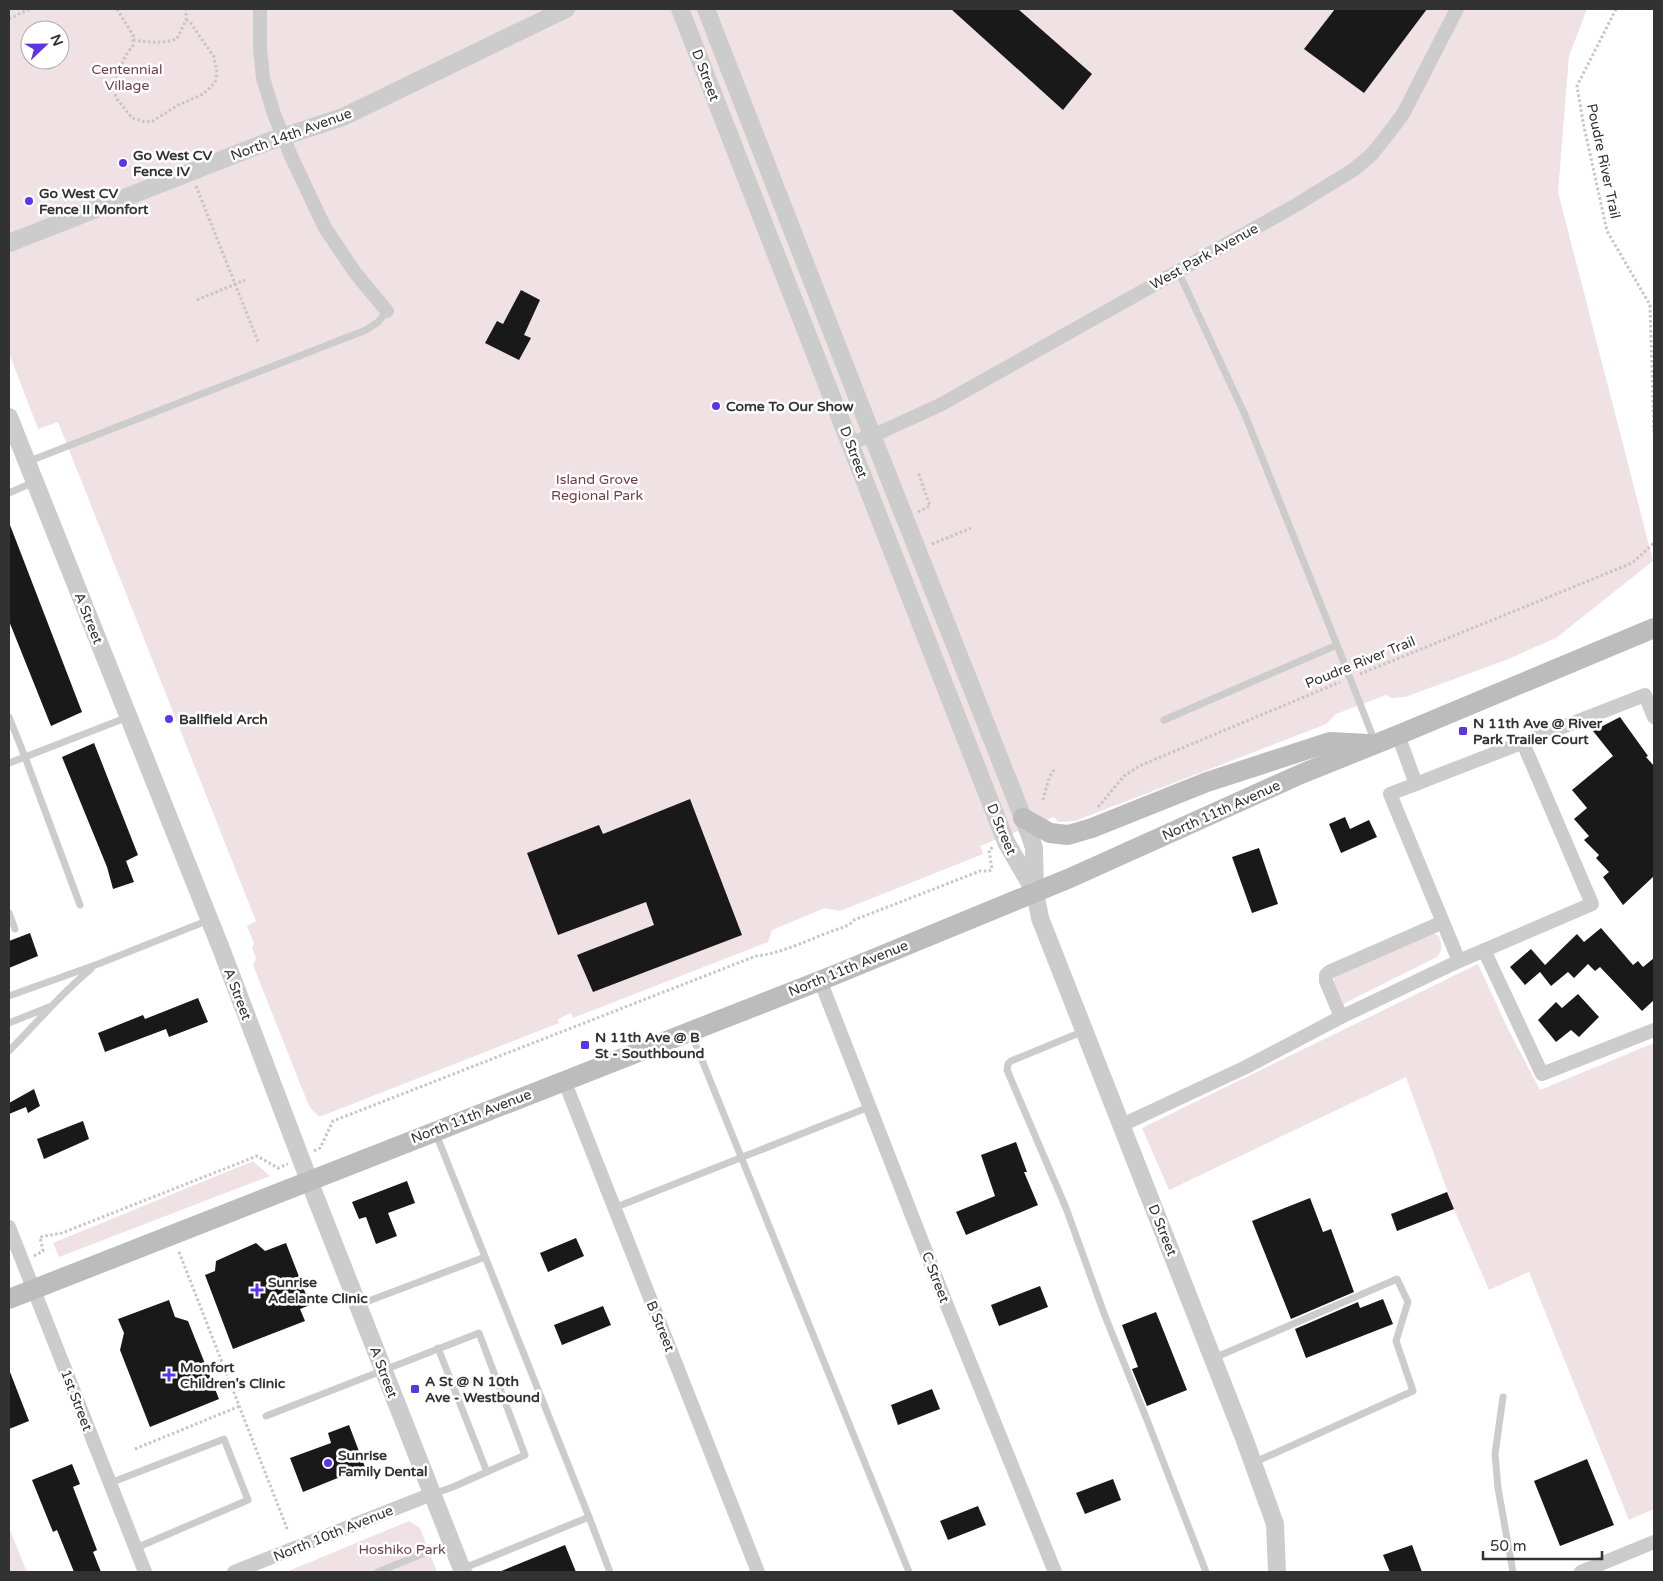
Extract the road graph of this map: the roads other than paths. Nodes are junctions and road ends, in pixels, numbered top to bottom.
1 (260, 9) edge
2 (566, 9) edge
3 (680, 9) edge
4 (706, 9) edge
5 (1457, 9) edge
6 (283, 137) junction
7 (9, 242) edge
8 (1178, 271) junction
9 (387, 311) joint
10 (9, 417) edge
11 (877, 433) junction
12 (851, 443) junction
13 (26, 462) junction
14 (34, 482) junction
15 (9, 493) edge
16 (1654, 628) edge
17 (1337, 645) junction
18 (9, 717) edge
19 (128, 717) junction
20 (1654, 717) edge
21 (1164, 720) dead end
22 (1398, 735) junction
23 (1523, 743) junction
24 (1376, 744) junction
25 (25, 757) junction
26 (9, 763) edge
27 (1416, 784) junction
28 (1023, 818) junction
29 (1035, 892) junction
30 (80, 905) dead end
31 (9, 914) edge
32 (209, 920) junction
33 (1443, 922) junction
34 (15, 928) dead end
35 (1484, 950) junction
36 (1459, 961) junction
37 (98, 964) junction
38 (820, 980) junction
39 (9, 996) edge
40 (52, 1006) junction
41 (1341, 1018) junction
42 (9, 1024) edge
43 (690, 1030) junction
44 (1654, 1030) edge
45 (1084, 1031) junction
46 (9, 1051) edge
47 (564, 1080) junction
48 (869, 1107) junction
49 (1122, 1126) junction
50 (435, 1131) junction
51 (742, 1158) junction
52 (309, 1180) junction
53 (614, 1208) junction
54 (9, 1227) edge
55 (485, 1257) junction
56 (34, 1289) junction
57 (9, 1299) edge
58 (358, 1305) junction
59 (438, 1348) junction
60 (1214, 1358) junction
61 (383, 1370) junction
62 (1503, 1397) dead end
63 (266, 1416) dead end
64 (1253, 1463) junction
65 (487, 1472) junction
66 (110, 1483) junction
67 (432, 1494) junction
68 (589, 1517) junction
69 (451, 1542) junction
70 (1654, 1542) edge
71 (136, 1548) junction
72 (462, 1570) edge
73 (145, 1572) edge
74 (234, 1572) edge
75 (378, 1572) edge
76 (610, 1572) edge
77 (758, 1572) edge
78 (909, 1572) edge
79 (1055, 1572) edge
80 (1206, 1572) edge
81 (1277, 1572) edge
82 (1513, 1572) edge
83 (1581, 1572) edge

1 - 6 street
2 - 6 street, North 14th Avenue
3 - 12 street, D Street
4 - 11 street, D Street
5 - 8 street, West Park Avenue
6 - 7 street, North 14th Avenue
6 - 9 street
8 - 11 street, West Park Avenue
8 - 17 lane
9 - 13 lane
10 - 13 street, A Street
11 - 12 street, West Park Avenue
11 - 28 street, D Street
12 - 29 street, D Street
13 - 14 street, A Street
14 - 15 lane
14 - 19 street, A Street
16 - 22 main road, North 11th Avenue
17 - 21 lane
17 - 24 lane
18 - 25 lane
19 - 25 lane
19 - 32 street, A Street
20 - 23 street
22 - 24 main road, North 11th Avenue
22 - 27 street
23 - 27 street
23 - 35 street
24 - 28 main road
24 - 29 main road, North 11th Avenue
25 - 26 lane
25 - 30 lane
27 - 33 street
28 - 29 street, D Street
29 - 38 main road, North 11th Avenue
29 - 45 street, D Street
31 - 34 lane
32 - 37 lane
32 - 52 street, A Street
33 - 36 street
33 - 41 street
35 - 36 street
35 - 44 street
36 - 41 street
37 - 39 lane
37 - 40 lane
38 - 43 main road, North 11th Avenue
38 - 48 street, C Street
40 - 42 lane
40 - 46 lane
41 - 49 street
43 - 47 main road, North 11th Avenue
43 - 51 lane
45 - 49 street, D Street
45 - 80 lane
47 - 50 main road, North 11th Avenue
47 - 53 street, B Street
48 - 51 lane
48 - 79 street, C Street
49 - 60 street, D Street
50 - 52 main road, North 11th Avenue
50 - 55 lane
51 - 53 lane
51 - 78 lane
52 - 56 main road, North 11th Avenue
52 - 58 street, A Street
53 - 77 street, B Street
54 - 56 street, 1st Street
55 - 58 lane
55 - 68 lane
56 - 57 main road, North 11th Avenue
56 - 66 street, 1st Street
58 - 61 street, A Street
59 - 61 lane
59 - 65 lane
59 - 65 lane
60 - 64 street, D Street
60 - 64 lane
61 - 63 lane
61 - 67 street, A Street
62 - 82 lane
64 - 81 street, D Street
65 - 67 lane
66 - 71 street, 1st Street
66 - 71 lane
67 - 69 street, A Street
67 - 74 street, North 10th Avenue
68 - 72 lane
68 - 76 lane
69 - 72 street, A Street
69 - 75 lane
70 - 83 street
71 - 73 street, 1st Street

